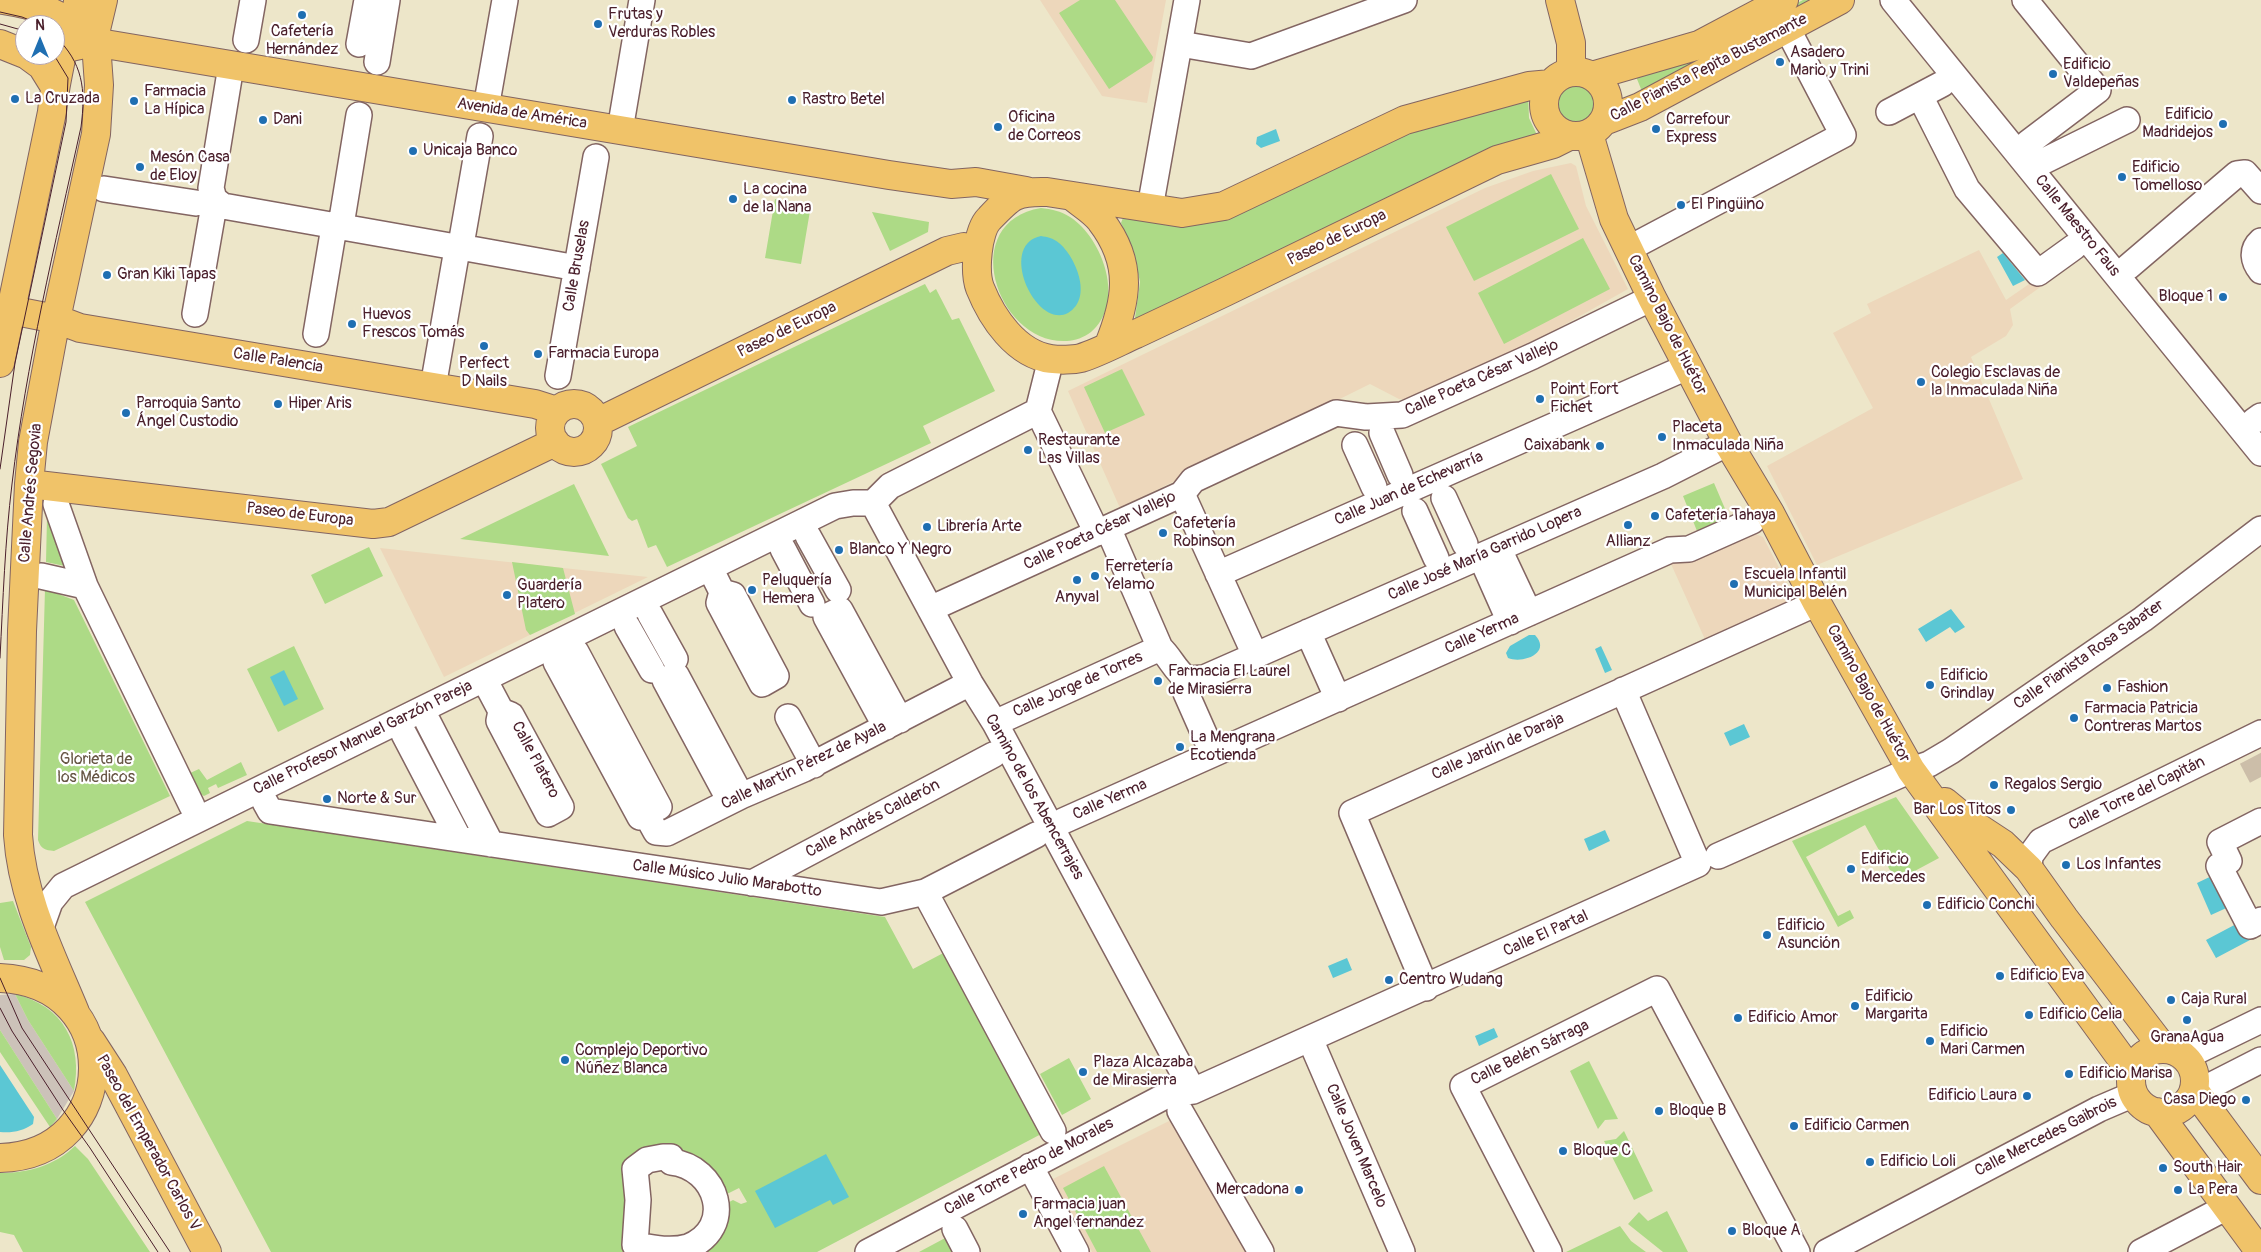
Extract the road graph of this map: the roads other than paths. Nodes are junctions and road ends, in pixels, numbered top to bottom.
1 (3, 0) edge
2 (103, 0) edge
3 (253, 0) edge
4 (367, 0) edge
5 (388, 0) edge
6 (505, 0) edge
7 (642, 0) edge
8 (1188, 0) edge
9 (1404, 0) edge
10 (1560, 0) edge
11 (1784, 0) edge
12 (1840, 0) edge
13 (1893, 0) edge
14 (2025, 0) edge
15 (239, 21) edge
16 (70, 25) edge
17 (1787, 28) junction
18 (0, 43) edge
19 (15, 44) edge
20 (360, 44) dead end
21 (1180, 44) junction
22 (15, 49) edge
23 (377, 62) dead end
24 (41, 65) edge
25 (231, 66) junction
26 (1571, 78) junction
27 (1942, 84) dead end
28 (55, 87) junction
29 (1920, 96) junction
30 (486, 108) junction
31 (1890, 112) dead end
32 (360, 115) dead end
33 (2127, 120) dead end
34 (620, 130) junction
35 (1587, 130) junction
36 (480, 136) dead end
37 (596, 156) dead end
38 (951, 184) junction
39 (104, 189) dead end
40 (2261, 190) edge
41 (1026, 191) junction
42 (1072, 196) junction
43 (208, 205) junction
44 (1150, 208) junction
45 (987, 221) junction
46 (2261, 242) edge
47 (463, 246) junction
48 (2074, 246) dead end
49 (978, 248) junction
50 (1628, 249) junction
51 (2128, 267) dead end
52 (577, 268) junction
53 (2261, 271) edge
54 (1652, 298) junction
55 (5, 309) edge
56 (195, 314) dead end
57 (56, 319) junction
58 (316, 334) dead end
59 (1108, 347) junction
60 (1051, 359) junction
61 (0, 363) edge
62 (1687, 367) junction
63 (558, 376) dead end
64 (433, 387) junction
65 (557, 411) junction
66 (1038, 411) junction
67 (598, 422) junction
68 (1382, 433) dead end
69 (555, 442) junction
70 (1728, 443) junction
71 (1355, 445) dead end
72 (2261, 453) edge
73 (1400, 475) dead end
74 (29, 484) junction
75 (1374, 487) dead end
76 (1182, 494) junction
77 (1444, 498) dead end
78 (873, 503) junction
79 (56, 504) dead end
80 (1414, 511) dead end
81 (1752, 521) dead end
82 (2261, 529) edge
83 (1102, 530) junction
84 (808, 536) dead end
85 (1465, 544) dead end
86 (783, 549) dead end
87 (1436, 558) dead end
88 (1495, 564) dead end
89 (710, 568) junction
90 (1218, 574) junction
91 (41, 576) dead end
92 (85, 586) junction
93 (838, 590) dead end
94 (722, 592) dead end
95 (812, 604) dead end
96 (1817, 604) junction
97 (930, 609) junction
98 (650, 614) dead end
99 (1520, 618) junction
100 (627, 626) dead end
101 (1308, 632) junction
102 (1160, 648) junction
103 (1255, 655) junction
104 (566, 657) dead end
105 (675, 659) dead end
106 (652, 670) dead end
107 (484, 679) junction
108 (1187, 679) junction
109 (970, 683) junction
110 (1624, 690) junction
111 (1335, 693) junction
112 (501, 711) dead end
113 (788, 717) dead end
114 (428, 722) dead end
115 (995, 723) junction
116 (404, 734) dead end
117 (2254, 748) edge
118 (1210, 749) junction
119 (993, 756) dead end
120 (814, 765) junction
121 (1911, 770) junction
122 (265, 802) dead end
123 (192, 806) dead end
124 (1063, 821) dead end
125 (2261, 821) edge
126 (1036, 835) dead end
127 (460, 839) junction
128 (491, 844) junction
129 (1718, 856) dead end
130 (2029, 869) junction
131 (752, 883) junction
132 (925, 892) junction
133 (2261, 920) edge
134 (40, 930) junction
135 (0, 978) edge
136 (1426, 988) junction
137 (75, 1012) junction
138 (2261, 1020) edge
139 (88, 1036) junction
140 (1310, 1039) junction
141 (2175, 1053) junction
142 (2261, 1060) edge
143 (2133, 1084) junction
144 (2194, 1088) junction
145 (1186, 1101) junction
146 (2157, 1112) junction
147 (1053, 1131) dead end
148 (0, 1158) edge
149 (1030, 1166) junction
150 (2261, 1180) edge
151 (2227, 1207) junction
152 (955, 1229) dead end
153 (207, 1252) edge
154 (868, 1252) edge
155 (967, 1252) edge
156 (1076, 1252) edge
157 (1262, 1252) edge
158 (1402, 1252) edge
159 (1549, 1252) edge
160 (1797, 1252) edge
161 (1827, 1252) edge
162 (2142, 1252) edge
163 (2260, 1252) edge

1 - 16 main road, Avenida de América
2 - 16 main road, Calle Andrés Segovia
3 - 15 street
4 - 20 street
5 - 23 street
6 - 30 street
7 - 34 street
8 - 21 street
9 - 21 street
10 - 26 main road
11 - 26 main road, Calle Pianista Pepita Bustamante
12 - 17 main road, Calle Pianista Pepita Bustamante
13 - 72 street, Calle Maestro Faus
14 - 33 street, Calle Maestro Faus
16 - 25 main road, Avenida de América
16 - 28 main road, Calle Andrés Segovia
16 - 57 main road, Calle Andrés Segovia
17 - 35 main road, Calle Pianista Pepita Bustamante
17 - 50 street
18 - 19 main road
18 - 22 main road
21 - 44 street
24 - 28 main road
25 - 30 main road, Avenida de América
25 - 43 street
26 - 35 main road
26 - 35 main road
26 - 44 main road
27 - 29 street
28 - 55 main road, Calle Andrés Segovia
29 - 31 street
29 - 48 street
30 - 34 main road, Avenida de América
32 - 58 street
34 - 38 main road, Avenida de América
35 - 50 main road, Camino Bajo de Huétor
35 - 59 main road, Paseo de Europa
36 - 47 street
37 - 52 street, Calle Bruselas
38 - 41 main road, Avenida de América
38 - 45 main road, Avenida de América
39 - 43 street
40 - 51 street, Calle Maestro Faus
41 - 42 main road
41 - 45 main road
42 - 44 main road
42 - 59 main road
43 - 47 street
43 - 56 street
45 - 49 main road
46 - 53 street
47 - 52 street
47 - 64 street
49 - 60 main road
49 - 67 main road, Paseo de Europa
50 - 54 main road, Camino Bajo de Huétor
52 - 63 street, Calle Bruselas
54 - 62 main road, Camino Bajo de Huétor
54 - 76 street, Calle Poeta César Vallejo
55 - 57 main road, Calle Palencia
55 - 61 main road, Calle Andrés Segovia
57 - 64 main road, Calle Palencia
57 - 74 main road, Calle Andrés Segovia
59 - 60 main road
60 - 66 street
62 - 70 main road, Camino Bajo de Huétor
62 - 90 street, Calle Juan de Echevarría
64 - 65 main road, Calle Palencia
65 - 67 main road
65 - 69 main road
66 - 78 street
66 - 83 street
67 - 69 main road
68 - 73 street
69 - 74 main road, Paseo de Europa
70 - 96 main road, Camino Bajo de Huétor
70 - 101 street, Calle José María Garrido Lopera
71 - 75 street
74 - 134 main road, Calle Andrés Segovia
76 - 83 street, Calle Poeta César Vallejo
76 - 90 street
77 - 85 street
78 - 89 street, Calle Profesor Manuel Garzón Pareja
78 - 97 street, Camino de los Abencerrajes
79 - 92 street
80 - 87 street
81 - 99 street, Calle Yerma
82 - 121 street, Calle Pianista Rosa Sabater
83 - 97 street, Calle Poeta César Vallejo
83 - 102 street
84 - 93 street
86 - 95 street
88 - 99 street
89 - 94 street
89 - 107 street, Calle Profesor Manuel Garzón Pareja
90 - 103 street
91 - 92 street
92 - 123 street
96 - 110 street, Calle Jardín de Daraja
96 - 121 main road, Camino Bajo de Huétor
97 - 109 street, Camino de los Abencerrajes
98 - 105 street
99 - 111 street, Calle Yerma
100 - 106 street
101 - 103 street, Calle José María Garrido Lopera
101 - 111 street
102 - 108 street
102 - 115 street, Calle Jorge de Torres
103 - 108 street, Calle José María Garrido Lopera
104 - 120 street, Calle Martín Pérez de Ayala
107 - 112 street, Calle Platero
107 - 134 street, Calle Profesor Manuel Garzón Pareja
108 - 118 street
109 - 115 street, Camino de los Abencerrajes
109 - 120 street, Calle Martín Pérez de Ayala
110 - 136 street, Calle El Partal
110 - 136 street, Calle Jardín de Daraja
111 - 118 street, Calle Yerma
113 - 120 street
114 - 128 street, Calle Profesor Manuel Garzón Pareja
115 - 145 street, Camino de los Abencerrajes
116 - 127 street, Calle Profesor Manuel Garzón Pareja
117 - 130 street, Calle Torre del Capitán
118 - 124 street, Calle Yerma
119 - 131 street, Calle Andrés Calderón
121 - 129 street, Calle Pianista Rosa Sabater
121 - 130 main road, Camino Bajo de Huétor
121 - 143 main road, Camino Bajo de Huétor
122 - 127 street, Calle Músico Julio Marabotto
125 - 133 street
126 - 132 street
127 - 128 street, Calle Músico Julio Marabotto
128 - 131 street, Calle Músico Julio Marabotto
130 - 141 main road, Camino Bajo de Huétor
131 - 132 street, Calle Músico Julio Marabotto
132 - 147 street
134 - 137 main road
135 - 137 main road
136 - 140 street, Calle El Partal
137 - 139 main road
138 - 141 street
139 - 148 main road
139 - 153 main road, Paseo del Emperador Carlos V
140 - 145 street, Calle El Partal
140 - 158 street, Calle Joven Marcelo
141 - 143 main road
141 - 144 main road
142 - 144 street
143 - 146 main road
143 - 161 street, Calle Mercedes Gaibrois
144 - 146 main road
144 - 150 main road
145 - 149 street, Calle Torre Pedro de Morales
145 - 157 street, Camino de los Abencerrajes
146 - 151 main road
149 - 154 street, Calle Torre Pedro de Morales
149 - 156 street
151 - 162 street
151 - 163 main road
152 - 155 street
159 - 160 street, Calle Belén Sárraga

